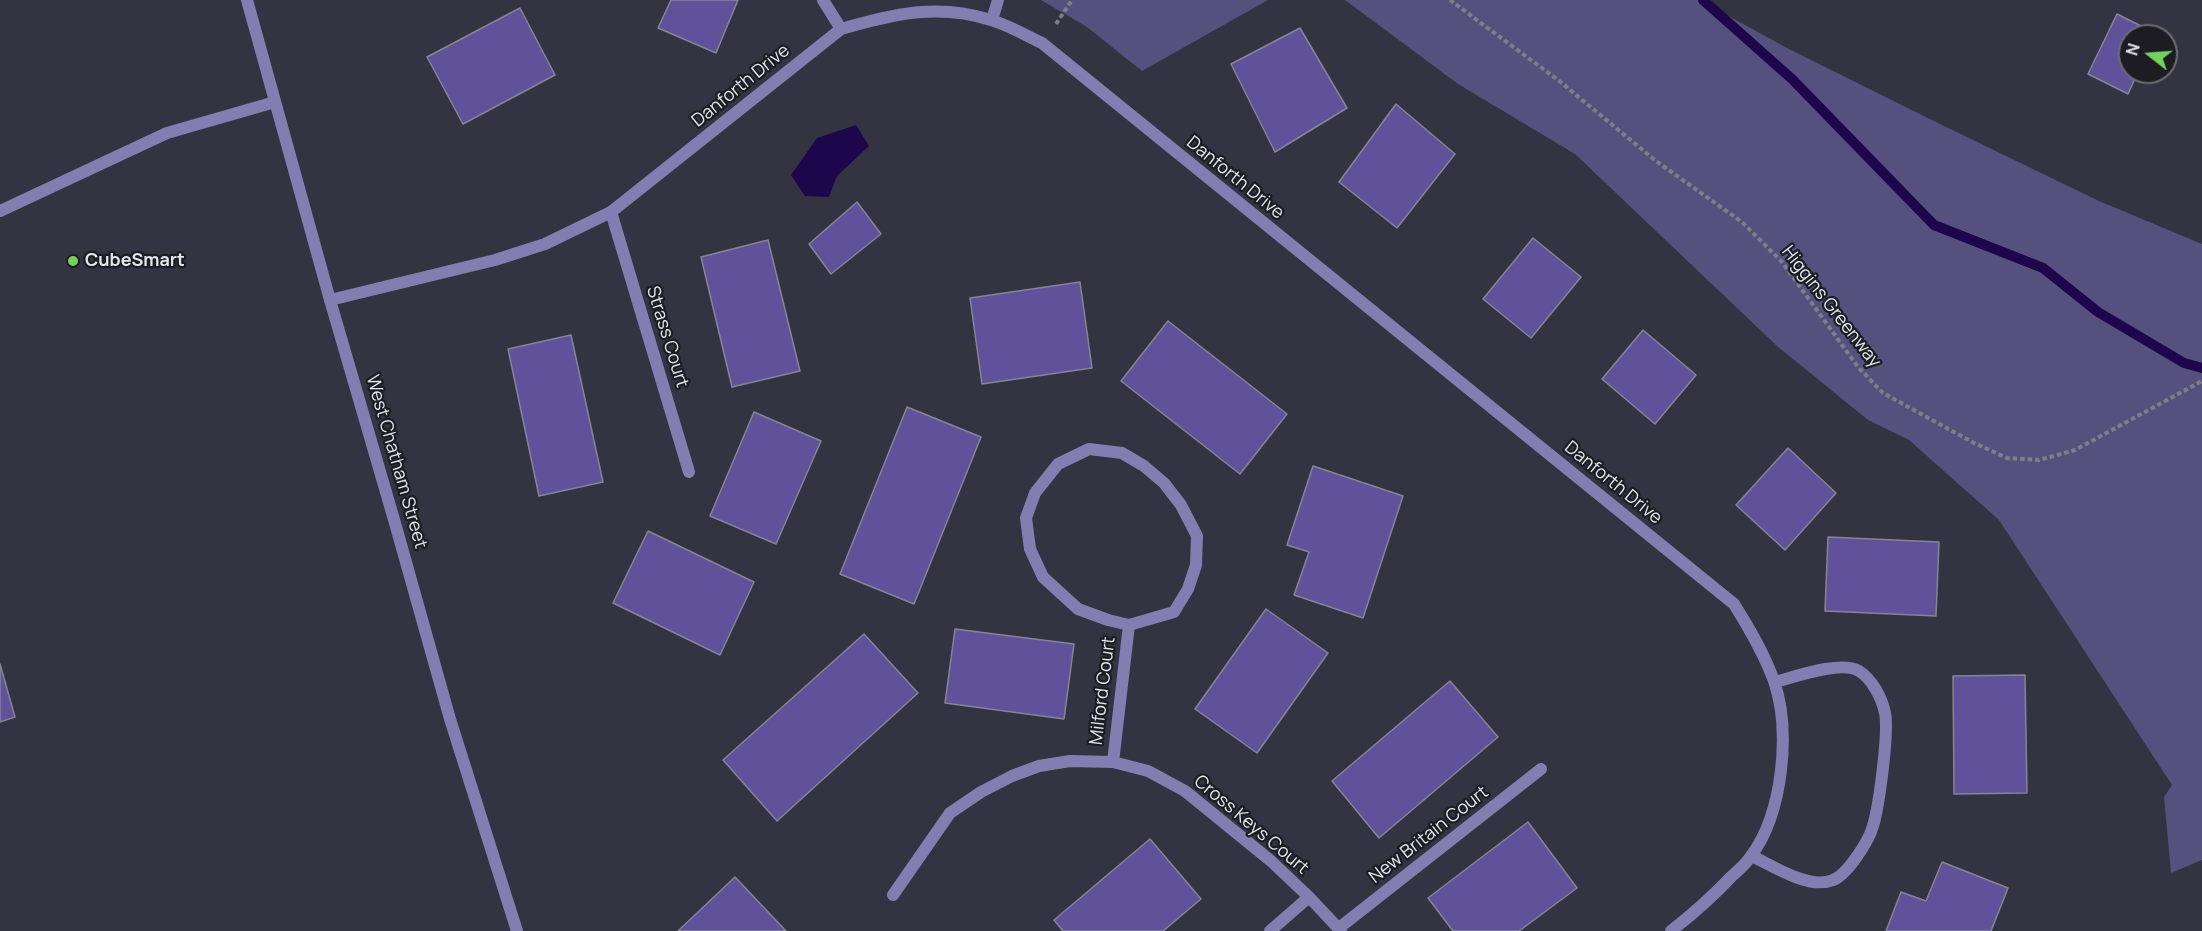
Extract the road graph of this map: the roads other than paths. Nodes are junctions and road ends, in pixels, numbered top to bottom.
1 (247, 0) edge
2 (823, 0) edge
3 (998, 0) edge
4 (992, 20) junction
5 (841, 29) junction
6 (275, 102) junction
7 (0, 211) edge
8 (611, 212) junction
9 (330, 300) junction
10 (689, 472) dead end
11 (1129, 625) junction
12 (1774, 682) junction
13 (1113, 762) junction
14 (1541, 769) dead end
15 (1752, 856) junction
16 (893, 895) dead end
17 (1309, 897) junction
18 (1340, 930) edge
19 (518, 931) edge
20 (1270, 931) edge
21 (1671, 931) edge

1 - 6 street, West Chatham Street
2 - 5 street
3 - 4 street
4 - 5 street, Danforth Drive
4 - 12 street, Danforth Drive
5 - 8 street, Danforth Drive
6 - 7 street
6 - 9 street, West Chatham Street
8 - 9 street, Danforth Drive
8 - 10 street, Strass Court
9 - 19 street, West Chatham Street
11 - 11 street, Milford Court
11 - 13 street, Milford Court
12 - 15 street, Danforth Drive
12 - 15 street
13 - 16 street, Cross Keys Court
13 - 17 street, Cross Keys Court
14 - 18 street, New Britain Court
15 - 21 street, Danforth Drive
17 - 18 street, Cross Keys Court
17 - 20 street

